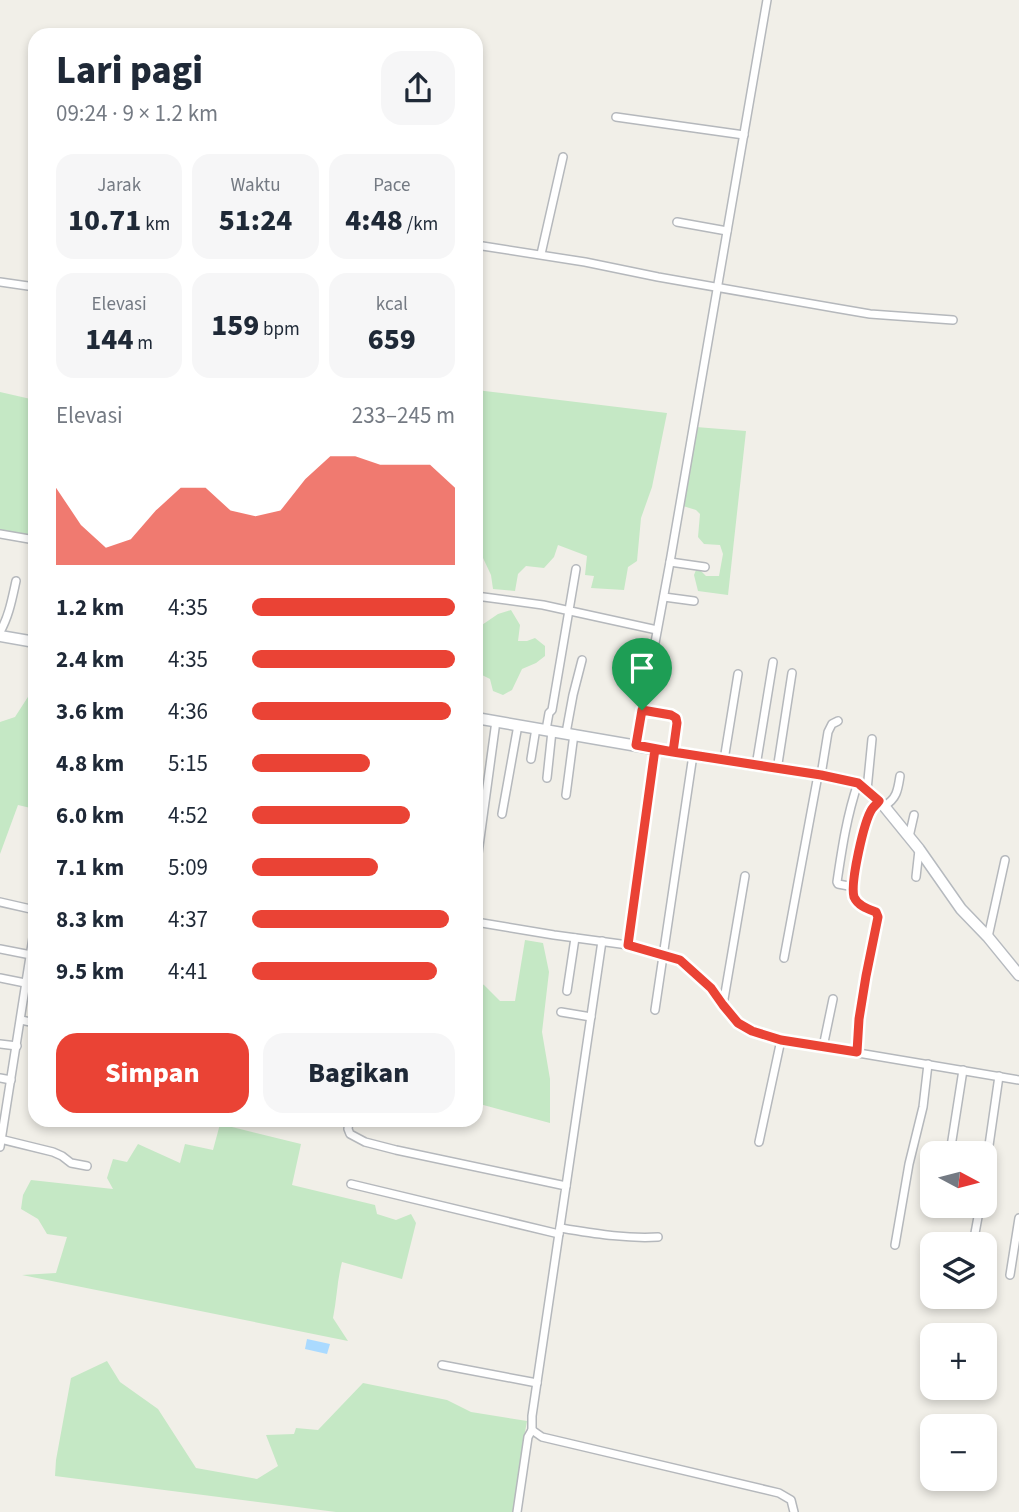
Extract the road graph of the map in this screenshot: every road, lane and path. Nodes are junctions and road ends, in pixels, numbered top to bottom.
1 (767, 0) edge
2 (616, 117) dead end
3 (744, 135) junction
4 (563, 157) dead end
5 (677, 222) dead end
6 (727, 231) junction
7 (483, 246) edge
8 (541, 254) junction
9 (0, 282) edge
10 (28, 286) edge
11 (718, 288) junction
12 (953, 320) dead end
13 (0, 534) edge
14 (28, 539) edge
15 (670, 562) junction
16 (705, 567) dead end
17 (576, 569) dead end
18 (16, 581) dead end
19 (483, 597) edge
20 (664, 597) junction
21 (694, 601) dead end
22 (569, 610) junction
23 (657, 630) junction
24 (0, 634) edge
25 (28, 640) edge
26 (582, 660) dead end
27 (774, 662) dead end
28 (792, 673) dead end
29 (738, 674) dead end
30 (642, 710) junction
31 (483, 719) edge
32 (496, 721) junction
33 (838, 721) dead end
34 (518, 725) junction
35 (545, 730) junction
36 (570, 734) junction
37 (872, 739) dead end
38 (636, 745) junction
39 (655, 749) junction
40 (673, 752) junction
41 (692, 755) junction
42 (531, 758) dead end
43 (724, 760) junction
44 (756, 766) junction
45 (777, 769) junction
46 (820, 775) junction
47 (900, 776) dead end
48 (547, 778) dead end
49 (858, 783) junction
50 (867, 790) junction
51 (566, 795) dead end
52 (882, 803) junction
53 (502, 814) dead end
54 (914, 815) dead end
55 (483, 817) edge
56 (909, 837) junction
57 (919, 849) junction
58 (1004, 860) dead end
59 (745, 876) dead end
60 (916, 877) dead end
61 (854, 887) junction
62 (0, 902) edge
63 (28, 908) edge
64 (483, 923) edge
65 (988, 937) junction
66 (575, 938) junction
67 (602, 941) junction
68 (628, 945) junction
69 (0, 949) edge
70 (663, 954) junction
71 (28, 955) edge
72 (784, 958) dead end
73 (1019, 975) edge
74 (0, 978) edge
75 (28, 983) edge
76 (567, 991) dead end
77 (28, 995) edge
78 (833, 999) dead end
79 (723, 1005) junction
80 (655, 1010) dead end
81 (561, 1012) dead end
82 (591, 1017) junction
83 (21, 1020) junction
84 (28, 1022) edge
85 (781, 1040) junction
86 (0, 1044) edge
87 (17, 1046) junction
88 (823, 1047) junction
89 (857, 1052) junction
90 (928, 1064) junction
91 (963, 1070) junction
92 (999, 1076) junction
93 (0, 1078) edge
94 (11, 1080) junction
95 (1019, 1080) edge
96 (348, 1127) edge
97 (952, 1141) edge
98 (990, 1141) edge
99 (1, 1142) edge
100 (759, 1142) dead end
101 (87, 1166) dead end
102 (351, 1184) dead end
103 (566, 1186) junction
104 (1019, 1218) edge
105 (560, 1231) junction
106 (658, 1237) dead end
107 (895, 1245) dead end
108 (1010, 1275) dead end
109 (442, 1365) dead end
110 (537, 1383) junction
111 (533, 1430) junction
112 (517, 1512) edge
113 (794, 1512) edge

1 - 3 street
2 - 3 street
3 - 6 street
4 - 8 street
5 - 6 street
6 - 11 street
7 - 8 street
8 - 11 street
9 - 10 street
11 - 12 street
11 - 15 street
13 - 14 street
15 - 16 street
15 - 20 street
17 - 22 street
18 - 24 street
19 - 22 street
20 - 21 street
20 - 23 street
22 - 23 street
22 - 35 street
23 - 30 street
24 - 25 street
26 - 36 street
27 - 44 street
28 - 45 street
29 - 43 street
30 - 38 street
30 - 40 street
31 - 32 street
32 - 34 street
32 - 55 street
33 - 46 street
34 - 35 street
34 - 53 street
35 - 36 street
35 - 42 street
35 - 48 street
36 - 38 street
36 - 51 street
37 - 50 street
38 - 39 street
39 - 40 street
39 - 68 street
40 - 41 street
41 - 43 street
41 - 70 street
43 - 44 street
44 - 45 street
45 - 46 street
46 - 49 street
46 - 72 street
47 - 52 street
49 - 50 street
49 - 61 street
50 - 52 street
52 - 56 street
52 - 61 street
54 - 56 street
56 - 57 street
57 - 60 street
57 - 65 street
58 - 65 street
59 - 79 street
61 - 89 street
62 - 63 street
64 - 66 street
65 - 73 street
66 - 67 street
66 - 76 street
67 - 68 street
67 - 82 street
68 - 70 street
69 - 71 street
70 - 79 street
70 - 80 street
74 - 75 street
77 - 83 street
78 - 88 street
79 - 85 street
81 - 82 street
82 - 103 street
83 - 84 street
83 - 87 street
85 - 88 street
85 - 100 street
86 - 87 street
87 - 94 street
88 - 89 street
89 - 90 street
90 - 91 street
90 - 107 street
91 - 92 street
91 - 97 street
92 - 95 street
92 - 98 street
93 - 94 street
94 - 99 street
96 - 103 street
99 - 101 street
102 - 105 street
103 - 105 street
104 - 108 street
105 - 106 street
105 - 110 street
109 - 110 street
110 - 111 street
111 - 112 street
111 - 113 street

